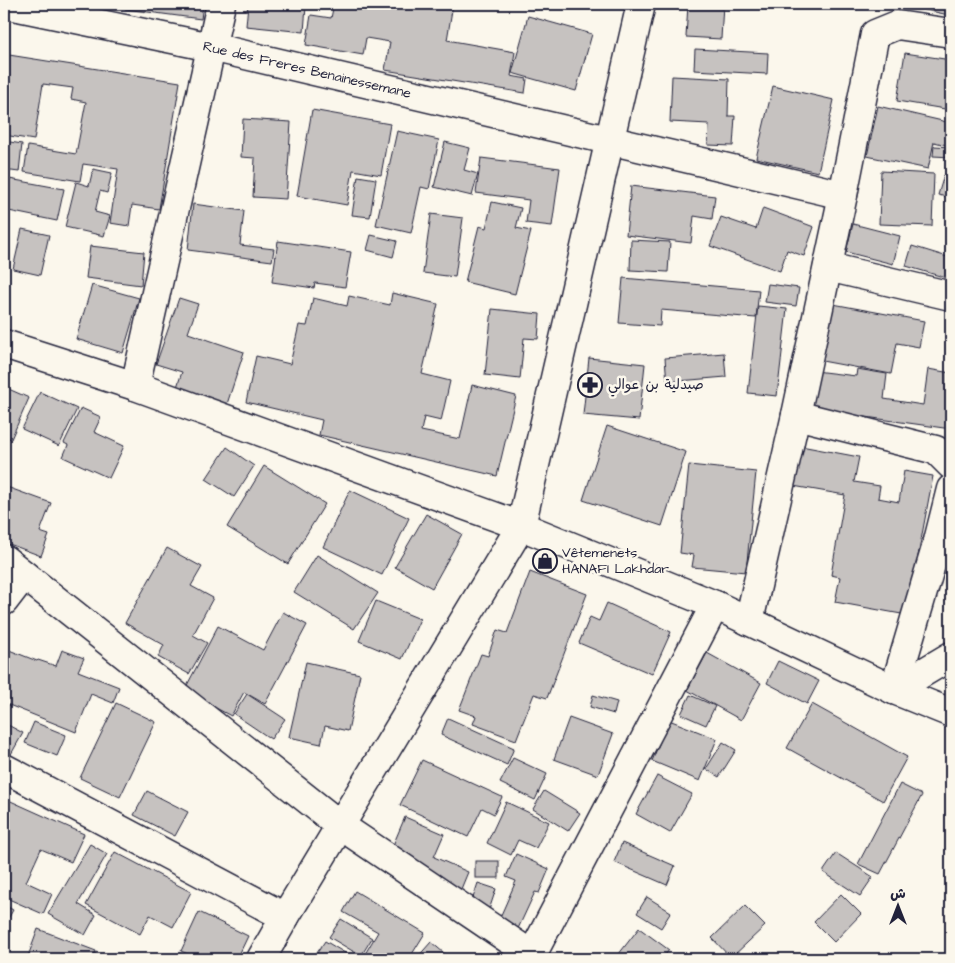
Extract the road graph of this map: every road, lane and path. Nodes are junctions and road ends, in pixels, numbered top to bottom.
1 (4, 4) edge
2 (221, 4) edge
3 (641, 4) edge
4 (951, 33) edge
5 (211, 48) junction
6 (609, 140) junction
7 (843, 195) junction
8 (828, 267) junction
9 (951, 296) edge
10 (4, 344) edge
11 (135, 386) junction
12 (796, 416) junction
13 (951, 465) edge
14 (951, 489) edge
15 (521, 526) junction
16 (14, 567) edge
17 (4, 601) edge
18 (715, 604) junction
19 (749, 621) junction
20 (951, 656) edge
21 (894, 690) junction
22 (951, 713) edge
23 (4, 768) edge
24 (340, 826) junction
25 (285, 917) junction
26 (533, 958) edge
27 (261, 959) edge

1 - 5 street, Rue des Freres Benainessemane
2 - 5 street
3 - 6 street
4 - 7 street
5 - 6 street, Rue des Freres Benainessemane
5 - 11 street
6 - 7 street, Rue des Freres Benainessemane
6 - 15 street
7 - 8 street
8 - 9 street
8 - 12 street
10 - 11 street
11 - 15 street
12 - 13 street
12 - 19 street
14 - 21 street
15 - 18 street
15 - 24 street
16 - 17 street
16 - 24 street
18 - 19 street
18 - 26 street
19 - 21 street
20 - 21 street
21 - 22 street
23 - 25 street
24 - 25 street
24 - 26 street
25 - 27 street

